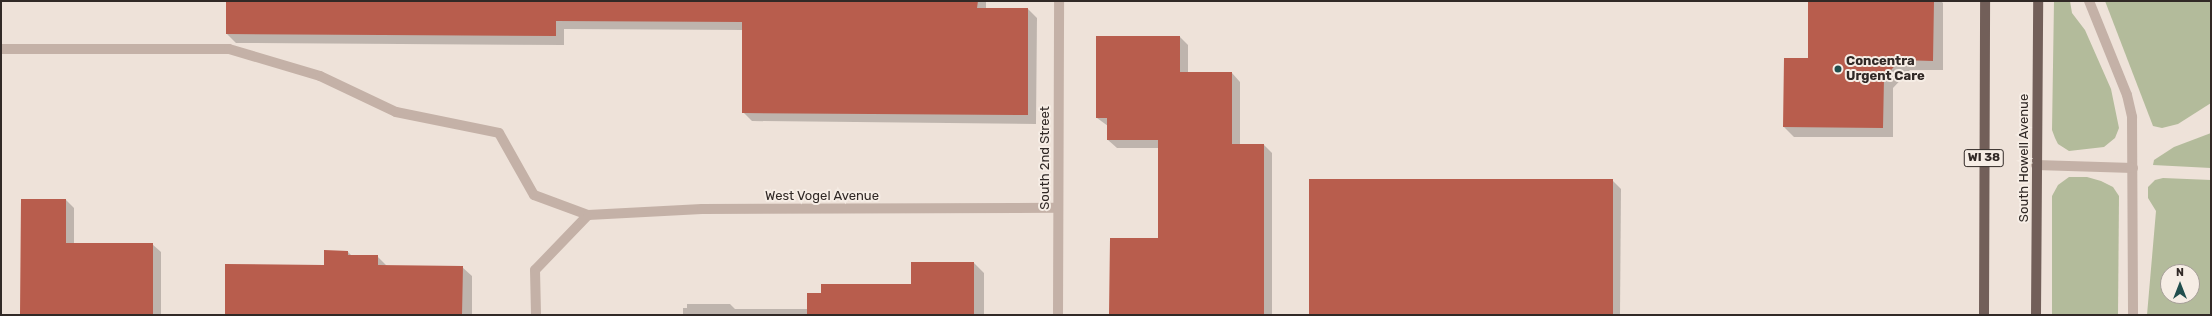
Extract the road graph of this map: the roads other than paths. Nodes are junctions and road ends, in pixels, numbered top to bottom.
1 (1059, 1) edge
2 (1985, 1) edge
3 (2038, 1) edge
4 (2089, 1) edge
5 (1, 49) edge
6 (2036, 165) junction
7 (2133, 168) junction
8 (1057, 208) junction
9 (588, 215) junction
10 (536, 315) edge
11 (1058, 315) edge
12 (1984, 315) edge
13 (2036, 315) edge
14 (2133, 315) edge

1 - 8 street, South 2nd Street
2 - 12 main road, WI 38
3 - 6 main road, South Howell Avenue
4 - 7 street
5 - 9 street
6 - 7 street
6 - 13 main road, South Howell Avenue
7 - 14 street
8 - 9 street, West Vogel Avenue
8 - 11 street, South 2nd Street
9 - 10 street

